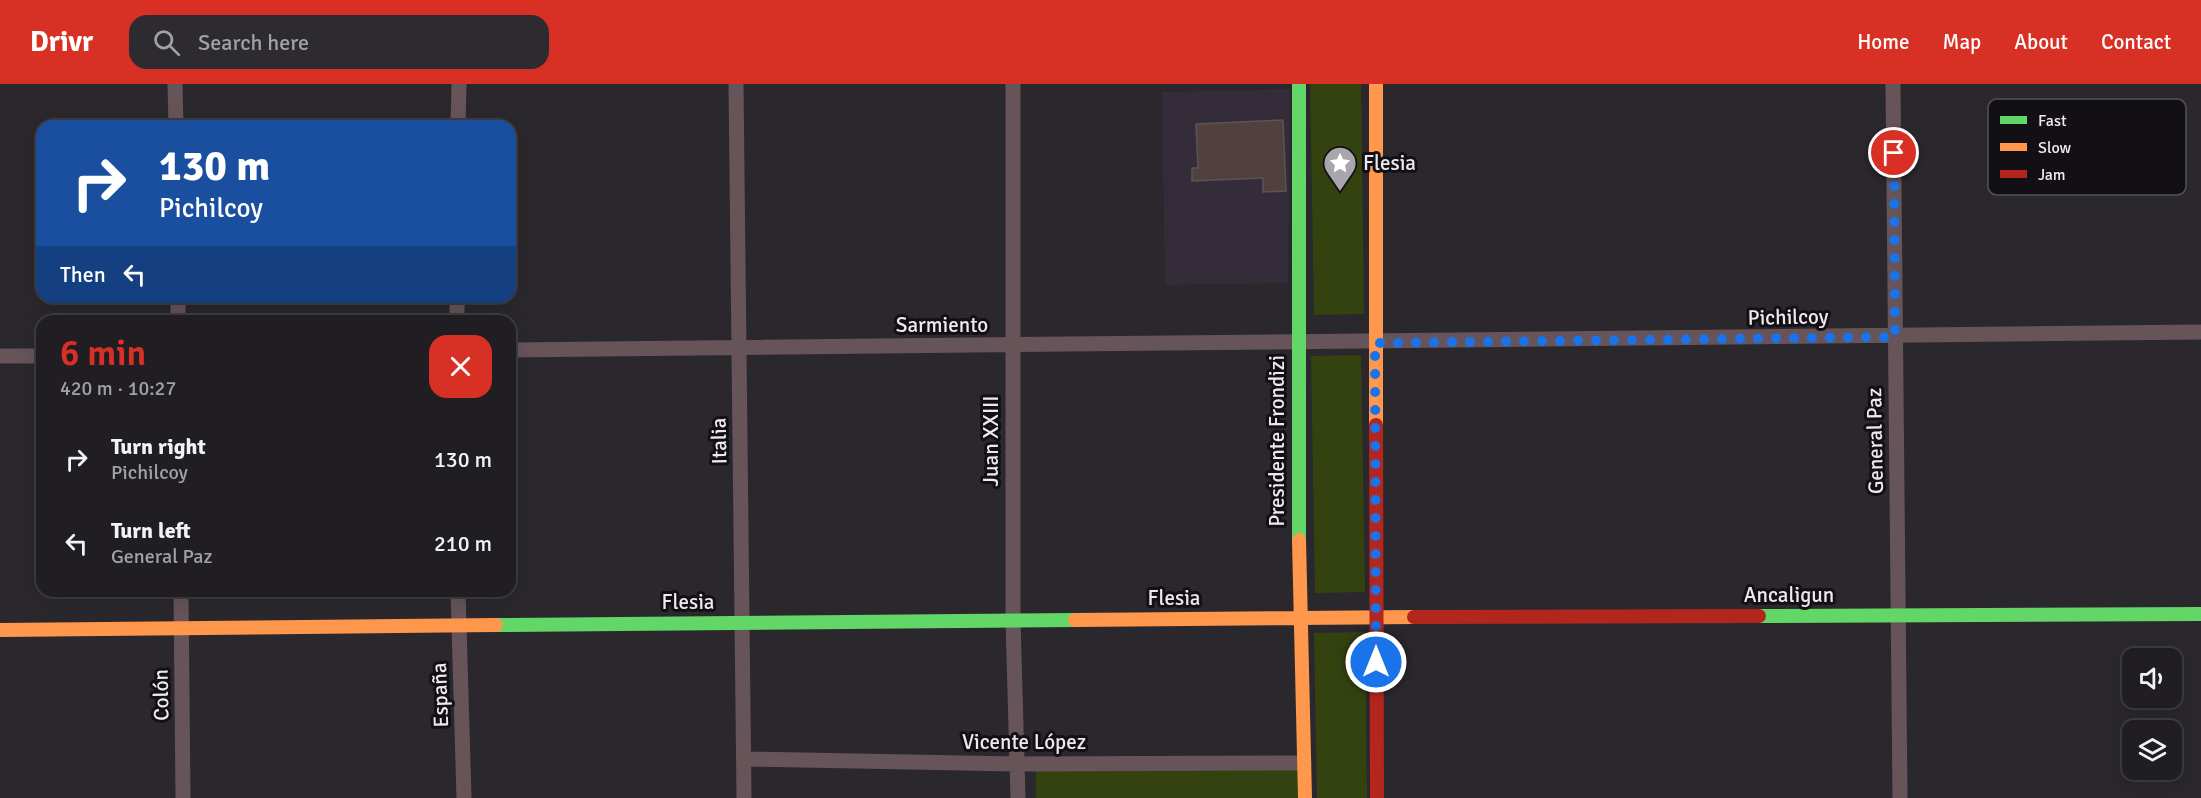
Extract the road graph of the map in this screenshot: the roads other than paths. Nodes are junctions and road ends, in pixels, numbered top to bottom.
1 (175, 84) edge
2 (459, 84) edge
3 (736, 84) edge
4 (1013, 84) edge
5 (1299, 84) edge
6 (1376, 84) edge
7 (1893, 84) edge
8 (176, 120) edge
9 (459, 120) edge
10 (2201, 332) edge
11 (1895, 337) junction
12 (1298, 343) junction
13 (1375, 343) junction
14 (1011, 346) junction
15 (739, 348) junction
16 (516, 350) edge
17 (0, 356) edge
18 (36, 356) edge
19 (181, 597) edge
20 (458, 597) edge
21 (2201, 614) edge
22 (1898, 616) junction
23 (1376, 617) junction
24 (1299, 618) junction
25 (1013, 620) junction
26 (742, 622) junction
27 (458, 625) junction
28 (181, 629) junction
29 (0, 630) edge
30 (744, 759) junction
31 (1304, 763) junction
32 (1017, 764) junction
33 (183, 798) edge
34 (464, 798) edge
35 (744, 798) edge
36 (1018, 798) edge
37 (1305, 798) edge
38 (1377, 798) edge
39 (1900, 798) edge

1 - 8 street
2 - 9 street
3 - 15 street, Italia
4 - 14 street, Juan XXIII
5 - 12 street, Presidente Frondizi
6 - 13 street
7 - 11 street, General Paz
10 - 11 street, Pichilcoy
11 - 13 street, Pichilcoy
11 - 22 street, General Paz
12 - 13 street, Sarmiento
12 - 14 street, Sarmiento
12 - 24 street, Presidente Frondizi
13 - 23 street
14 - 15 street, Sarmiento
14 - 25 street, Juan XXIII
15 - 16 street, Sarmiento
15 - 26 street, Italia
17 - 18 street
19 - 28 street, Colón
20 - 27 street, España
21 - 22 street, Ancaligun
22 - 23 street, Ancaligun
22 - 39 street, General Paz
23 - 24 street, Flesia
23 - 38 street
24 - 25 street, Flesia
24 - 31 street, Presidente Frondizi
25 - 26 street, Flesia
25 - 32 street, Juan XXIII
26 - 27 street, Flesia
26 - 30 street, Italia
27 - 28 street, Flesia
27 - 34 street, España
28 - 29 street, Flesia
28 - 33 street, Colón
30 - 32 street, Vicente López
30 - 35 street, Italia
31 - 32 street, Vicente López
31 - 37 street, Presidente Frondizi
32 - 36 street, Juan XXIII

